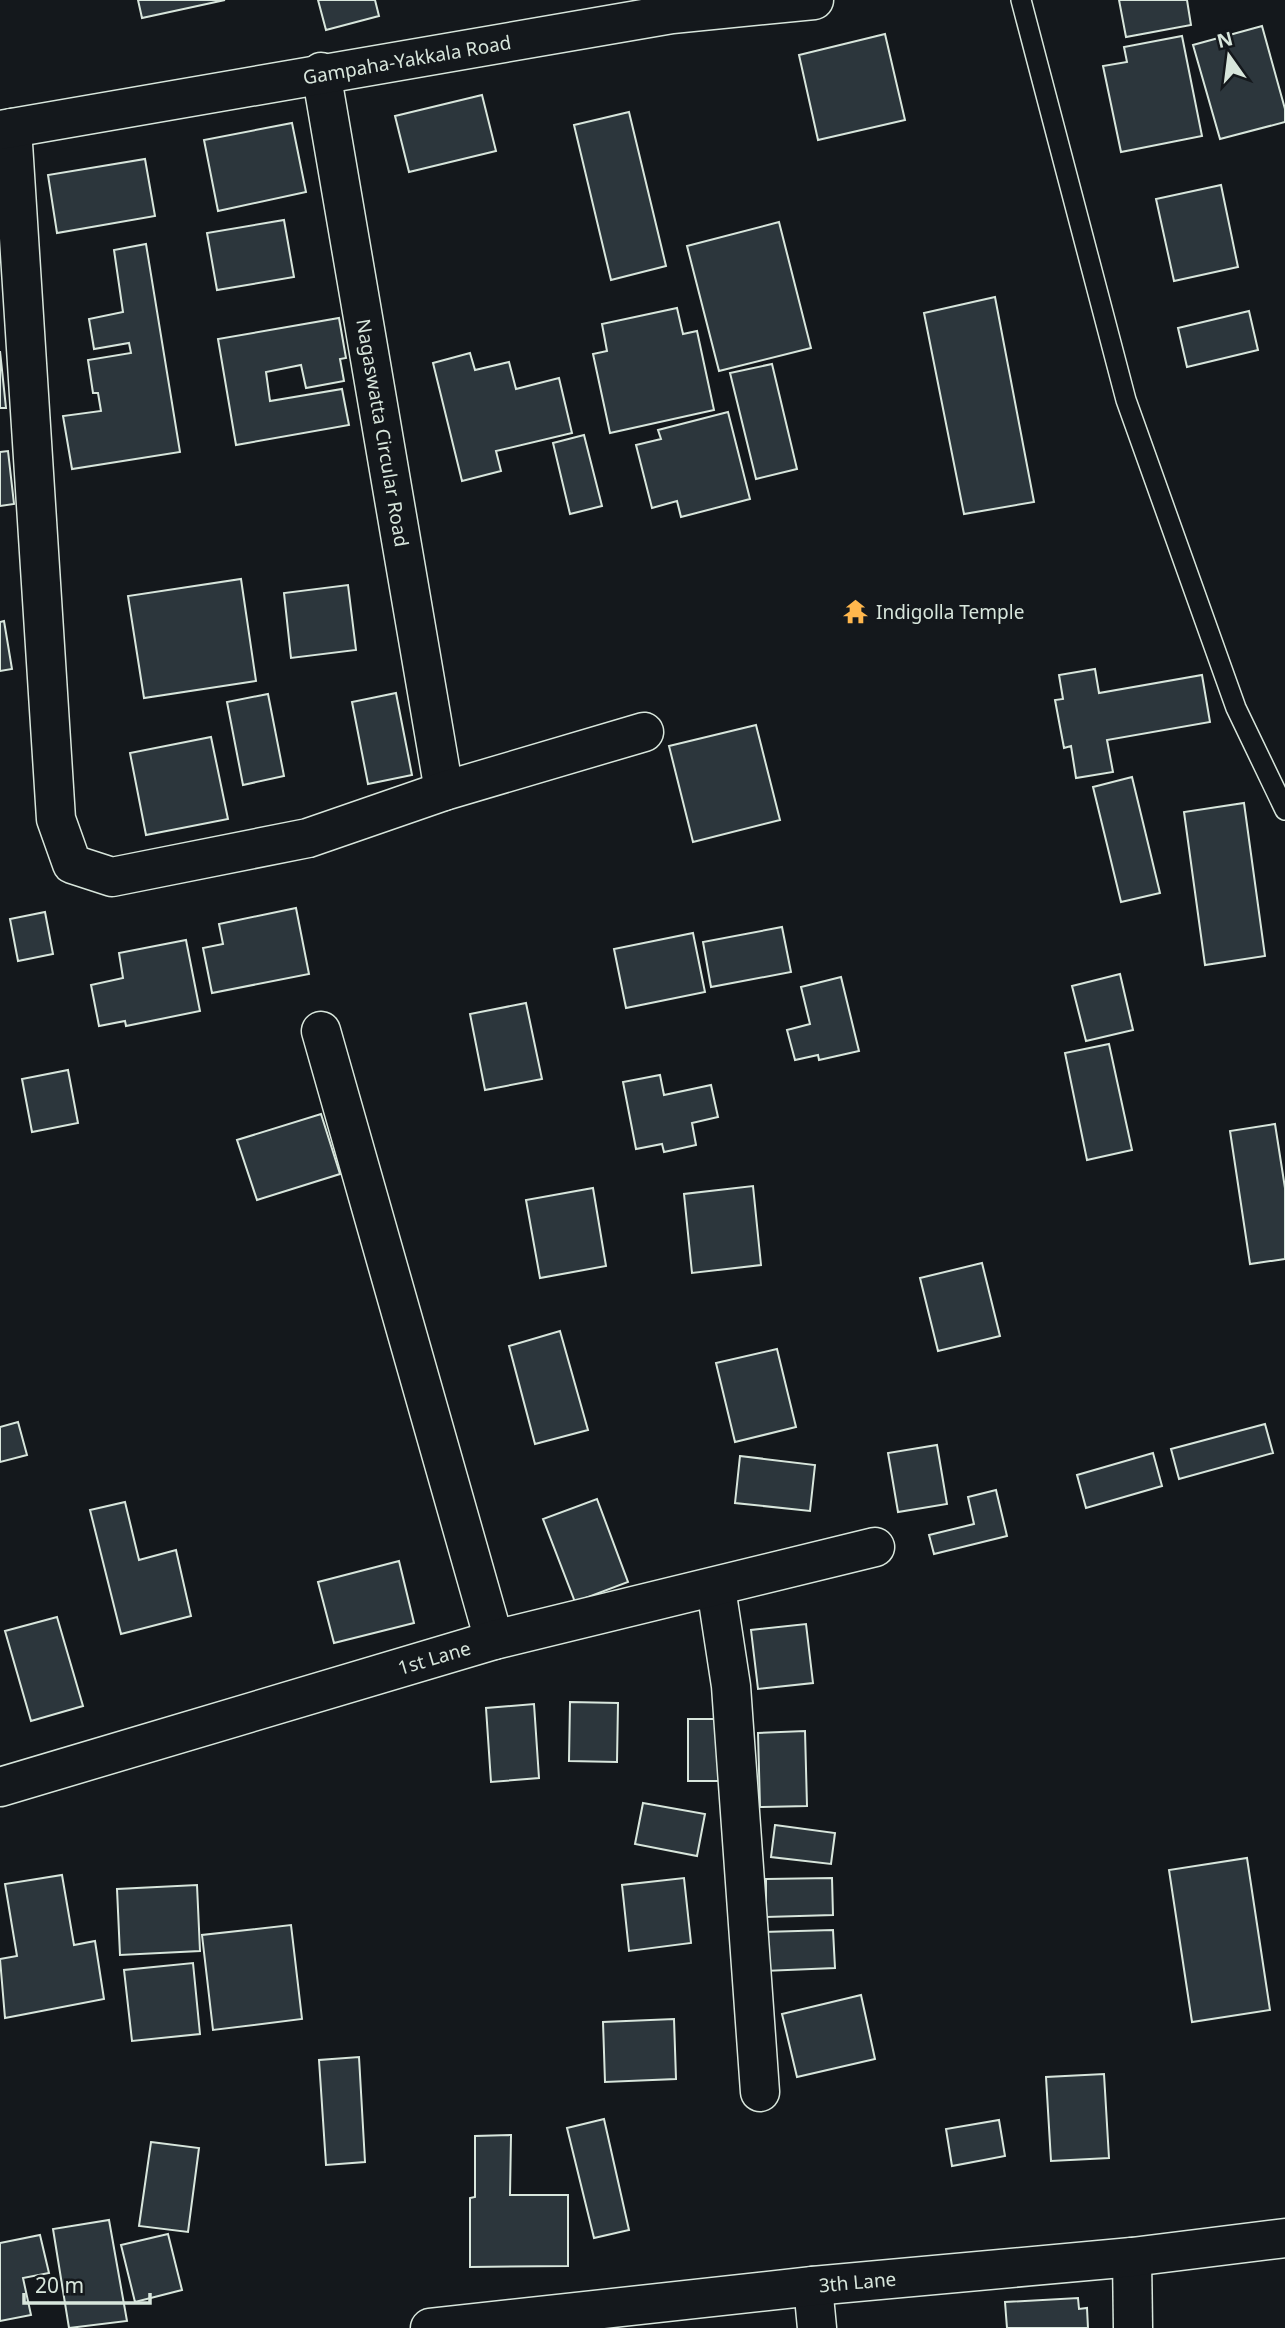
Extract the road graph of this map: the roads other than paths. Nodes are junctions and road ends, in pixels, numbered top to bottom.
1 (1021, 0) edge
2 (798, 1) edge
3 (321, 72) junction
4 (6, 129) edge
5 (644, 732) dead end
6 (444, 791) junction
7 (1285, 810) edge
8 (321, 1031) dead end
9 (875, 1547) dead end
10 (716, 1588) junction
11 (494, 1640) junction
12 (0, 1787) edge
13 (760, 2092) dead end
14 (1285, 2238) edge
15 (1132, 2257) junction
16 (813, 2286) junction
17 (445, 2327) edge
18 (817, 2328) edge
19 (1133, 2328) edge

1 - 7 lane
2 - 3 main road, Gampaha-Yakkala Road
3 - 4 main road, Gampaha-Yakkala Road
3 - 6 main road, Nagaswatta Circular Road
4 - 6 main road
5 - 6 main road
8 - 11 main road
9 - 10 main road, 1st Lane
10 - 11 main road, 1st Lane
10 - 13 main road
11 - 12 main road, 1st Lane
14 - 15 main road, 3th Lane
15 - 16 main road, 3th Lane
15 - 19 main road
16 - 17 main road, 3th Lane
16 - 18 main road

